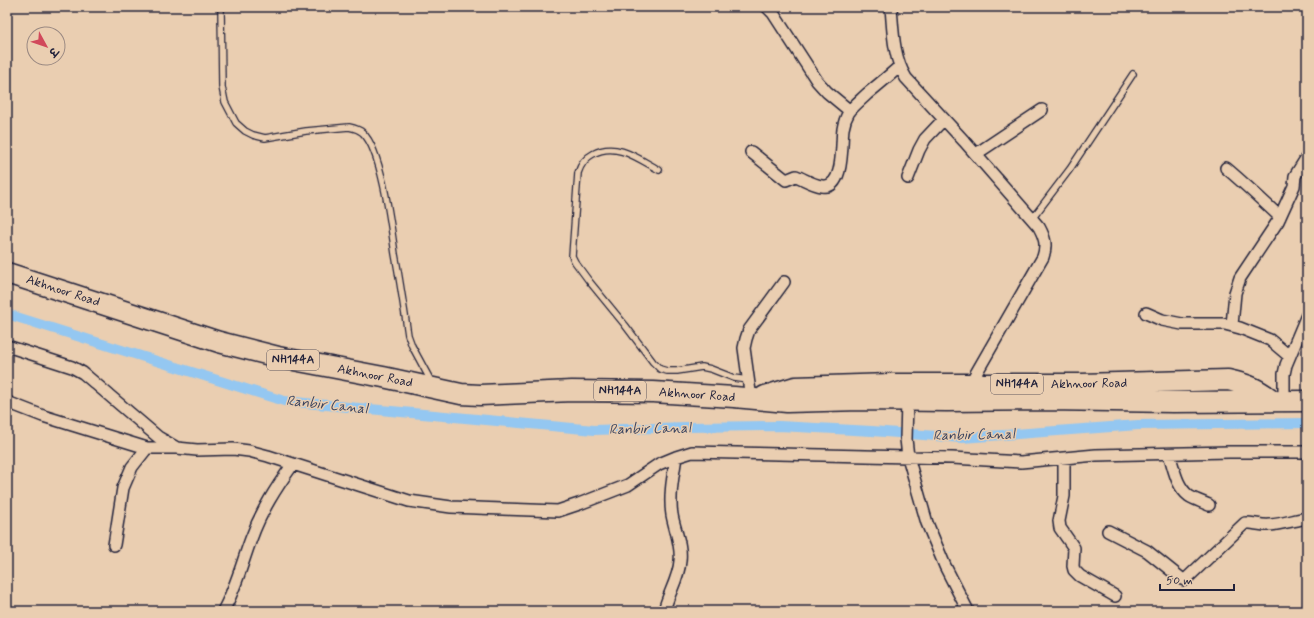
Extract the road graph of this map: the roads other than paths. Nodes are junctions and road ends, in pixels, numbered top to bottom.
1 (767, 7) edge
2 (891, 7) edge
3 (221, 10) dead end
4 (900, 66) junction
5 (1133, 74) dead end
6 (1042, 110) dead end
7 (850, 111) junction
8 (944, 119) junction
9 (751, 152) dead end
10 (976, 154) junction
11 (1307, 157) edge
12 (1226, 168) dead end
13 (659, 170) dead end
14 (908, 178) dead end
15 (1280, 217) junction
16 (1032, 220) junction
17 (7, 273) edge
18 (784, 282) dead end
19 (1146, 313) dead end
20 (1307, 315) edge
21 (1232, 325) junction
22 (7, 346) edge
23 (1289, 356) junction
24 (970, 384) junction
25 (435, 389) junction
26 (752, 393) junction
27 (907, 401) junction
28 (1279, 401) junction
29 (1307, 401) edge
30 (7, 402) edge
31 (147, 448) junction
32 (178, 448) junction
33 (1307, 452) edge
34 (1169, 454) junction
35 (676, 457) junction
36 (908, 457) junction
37 (1064, 458) junction
38 (293, 464) junction
39 (1209, 505) dead end
40 (1307, 518) edge
41 (1108, 531) dead end
42 (114, 545) dead end
43 (1115, 596) dead end
44 (224, 611) edge
45 (664, 611) edge
46 (968, 611) edge

1 - 7 street
2 - 4 street
3 - 25 lane
4 - 7 street
4 - 8 street
5 - 16 lane
6 - 10 street
7 - 9 street
8 - 10 street
8 - 14 street
10 - 16 street
11 - 15 street
12 - 15 street
13 - 26 lane
15 - 21 street
16 - 24 street
17 - 25 highway, Akhnoor Road / NH144A
18 - 26 street
19 - 21 street
20 - 23 street
21 - 23 street
22 - 32 street
23 - 28 street
24 - 26 highway, Akhnoor Road / NH144A
24 - 28 highway, Akhnoor Road / NH144A
25 - 26 highway, Akhnoor Road / NH144A
26 - 27 highway, Akhnoor Road / NH144A
27 - 28 highway, Akhnoor Road / NH144A
27 - 36 street
28 - 29 highway, Akhnoor Road / NH144A
30 - 31 street
31 - 32 street
31 - 42 street
32 - 38 street
33 - 34 street
34 - 37 street
34 - 39 street
35 - 36 street
35 - 38 street
35 - 45 street
36 - 37 street
36 - 46 street
37 - 43 street
38 - 44 street
40 - 41 street

